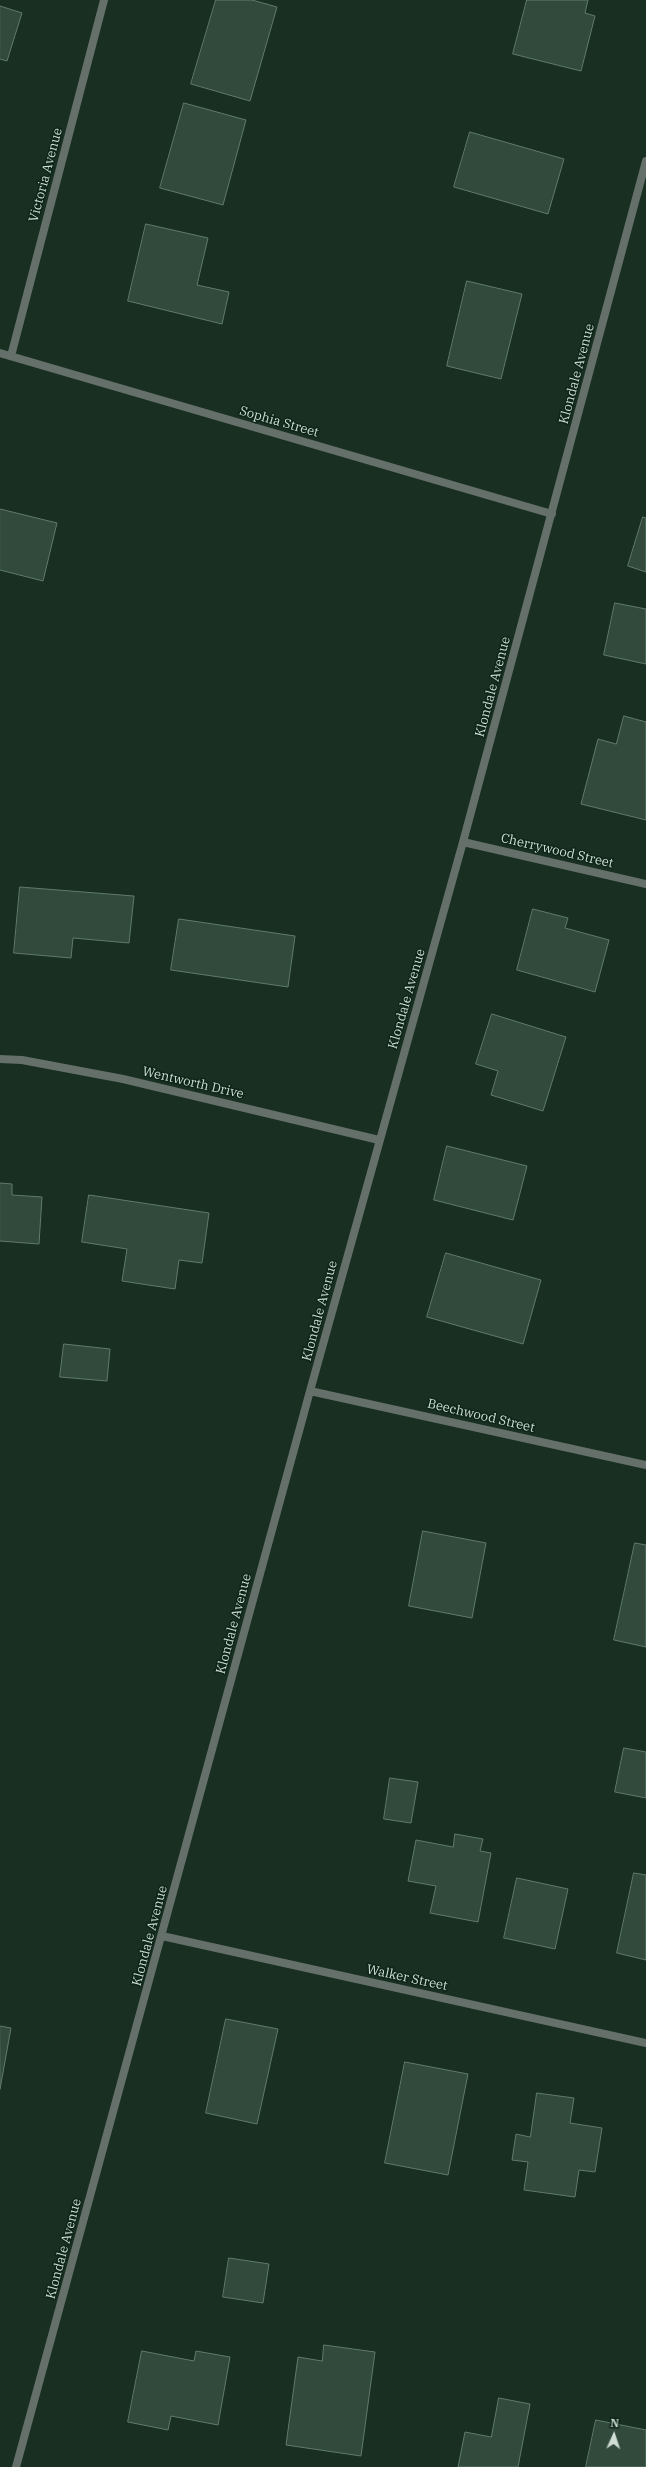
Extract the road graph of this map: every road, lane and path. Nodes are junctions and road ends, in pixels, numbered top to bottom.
1 (104, 0) edge
2 (646, 161) edge
3 (0, 353) edge
4 (10, 356) junction
5 (552, 514) junction
6 (463, 842) junction
7 (646, 884) edge
8 (0, 1059) edge
9 (379, 1140) junction
10 (310, 1391) junction
11 (646, 1466) edge
12 (162, 1936) junction
13 (646, 2043) edge
14 (16, 2467) edge

1 - 4 street, Victoria Avenue
2 - 5 street, Klondale Avenue
3 - 4 street, Sophia Street
4 - 5 street, Sophia Street
5 - 6 street, Klondale Avenue
6 - 7 street, Cherrywood Street
6 - 9 street, Klondale Avenue
8 - 9 street, Wentworth Drive
9 - 10 street, Klondale Avenue
10 - 11 street, Beechwood Street
10 - 12 street, Klondale Avenue
12 - 13 street, Walker Street
12 - 14 street, Klondale Avenue

